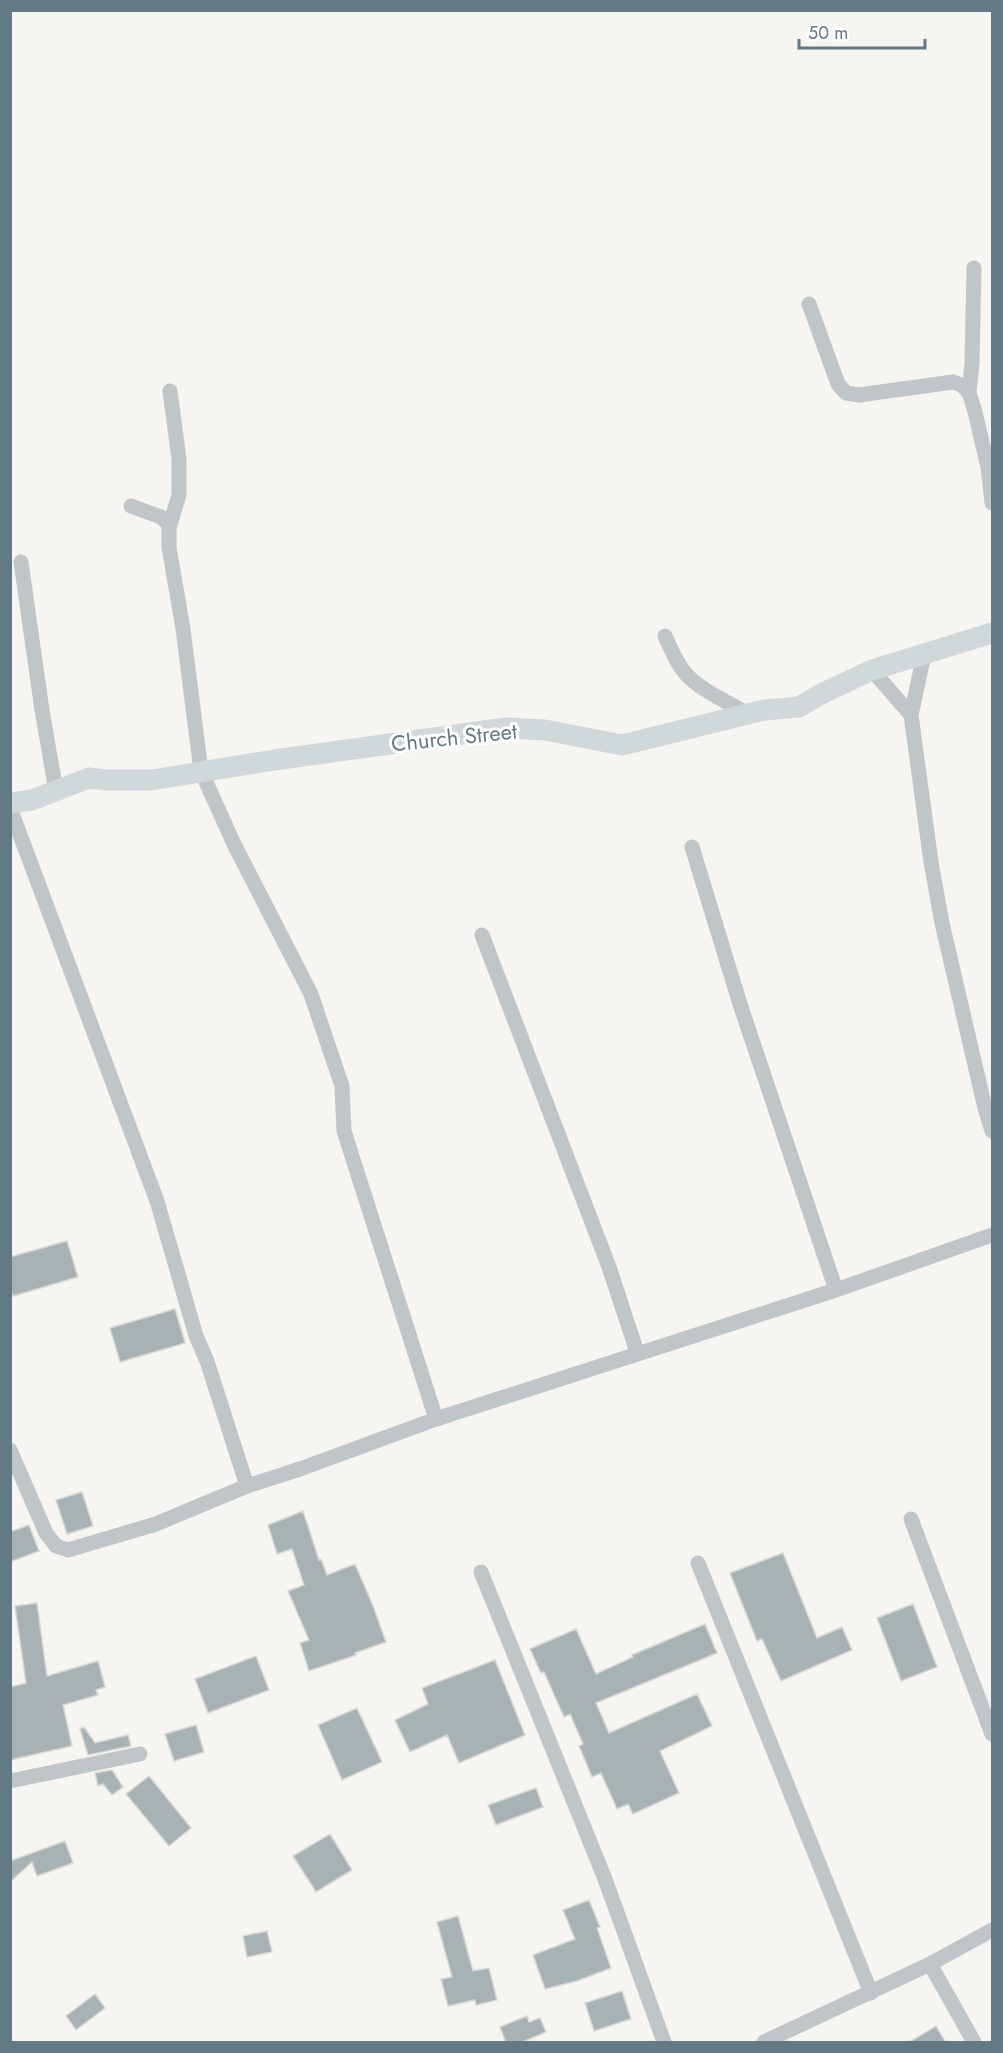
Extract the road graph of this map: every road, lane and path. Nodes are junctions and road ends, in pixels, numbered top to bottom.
1 (974, 268) dead end
2 (809, 304) dead end
3 (170, 391) dead end
4 (969, 393) junction
5 (993, 503) edge
6 (130, 506) dead end
7 (169, 528) junction
8 (21, 562) dead end
9 (993, 633) edge
10 (665, 636) dead end
11 (924, 655) junction
12 (872, 670) junction
13 (748, 714) junction
14 (911, 716) junction
15 (201, 771) junction
16 (56, 791) junction
17 (10, 806) edge
18 (692, 847) dead end
19 (482, 935) dead end
20 (993, 1131) edge
21 (993, 1235) edge
22 (836, 1290) junction
23 (637, 1352) junction
24 (436, 1419) junction
25 (10, 1450) edge
26 (247, 1486) junction
27 (911, 1519) dead end
28 (698, 1563) dead end
29 (482, 1572) dead end
30 (993, 1734) edge
31 (140, 1754) dead end
32 (10, 1781) edge
33 (993, 1930) edge
34 (930, 1964) junction
35 (871, 1993) junction
36 (664, 2043) edge
37 (764, 2043) edge
38 (974, 2043) edge

1 - 4 street
2 - 4 street
3 - 7 street
4 - 5 street
6 - 7 street
7 - 15 street
8 - 16 street
9 - 11 street, Church Street
10 - 13 street
11 - 12 street, Church Street
11 - 14 street
12 - 13 street, Church Street
12 - 14 street
13 - 15 street, Church Street
14 - 20 street
15 - 16 street, Church Street
15 - 24 street
16 - 17 street, Church Street
17 - 26 street
18 - 22 street
19 - 23 street
21 - 22 street
22 - 23 street
23 - 24 street
24 - 26 street
25 - 26 street
27 - 30 street
28 - 35 street
29 - 36 street
31 - 32 street
33 - 34 street
34 - 35 street
34 - 38 street
35 - 37 street

